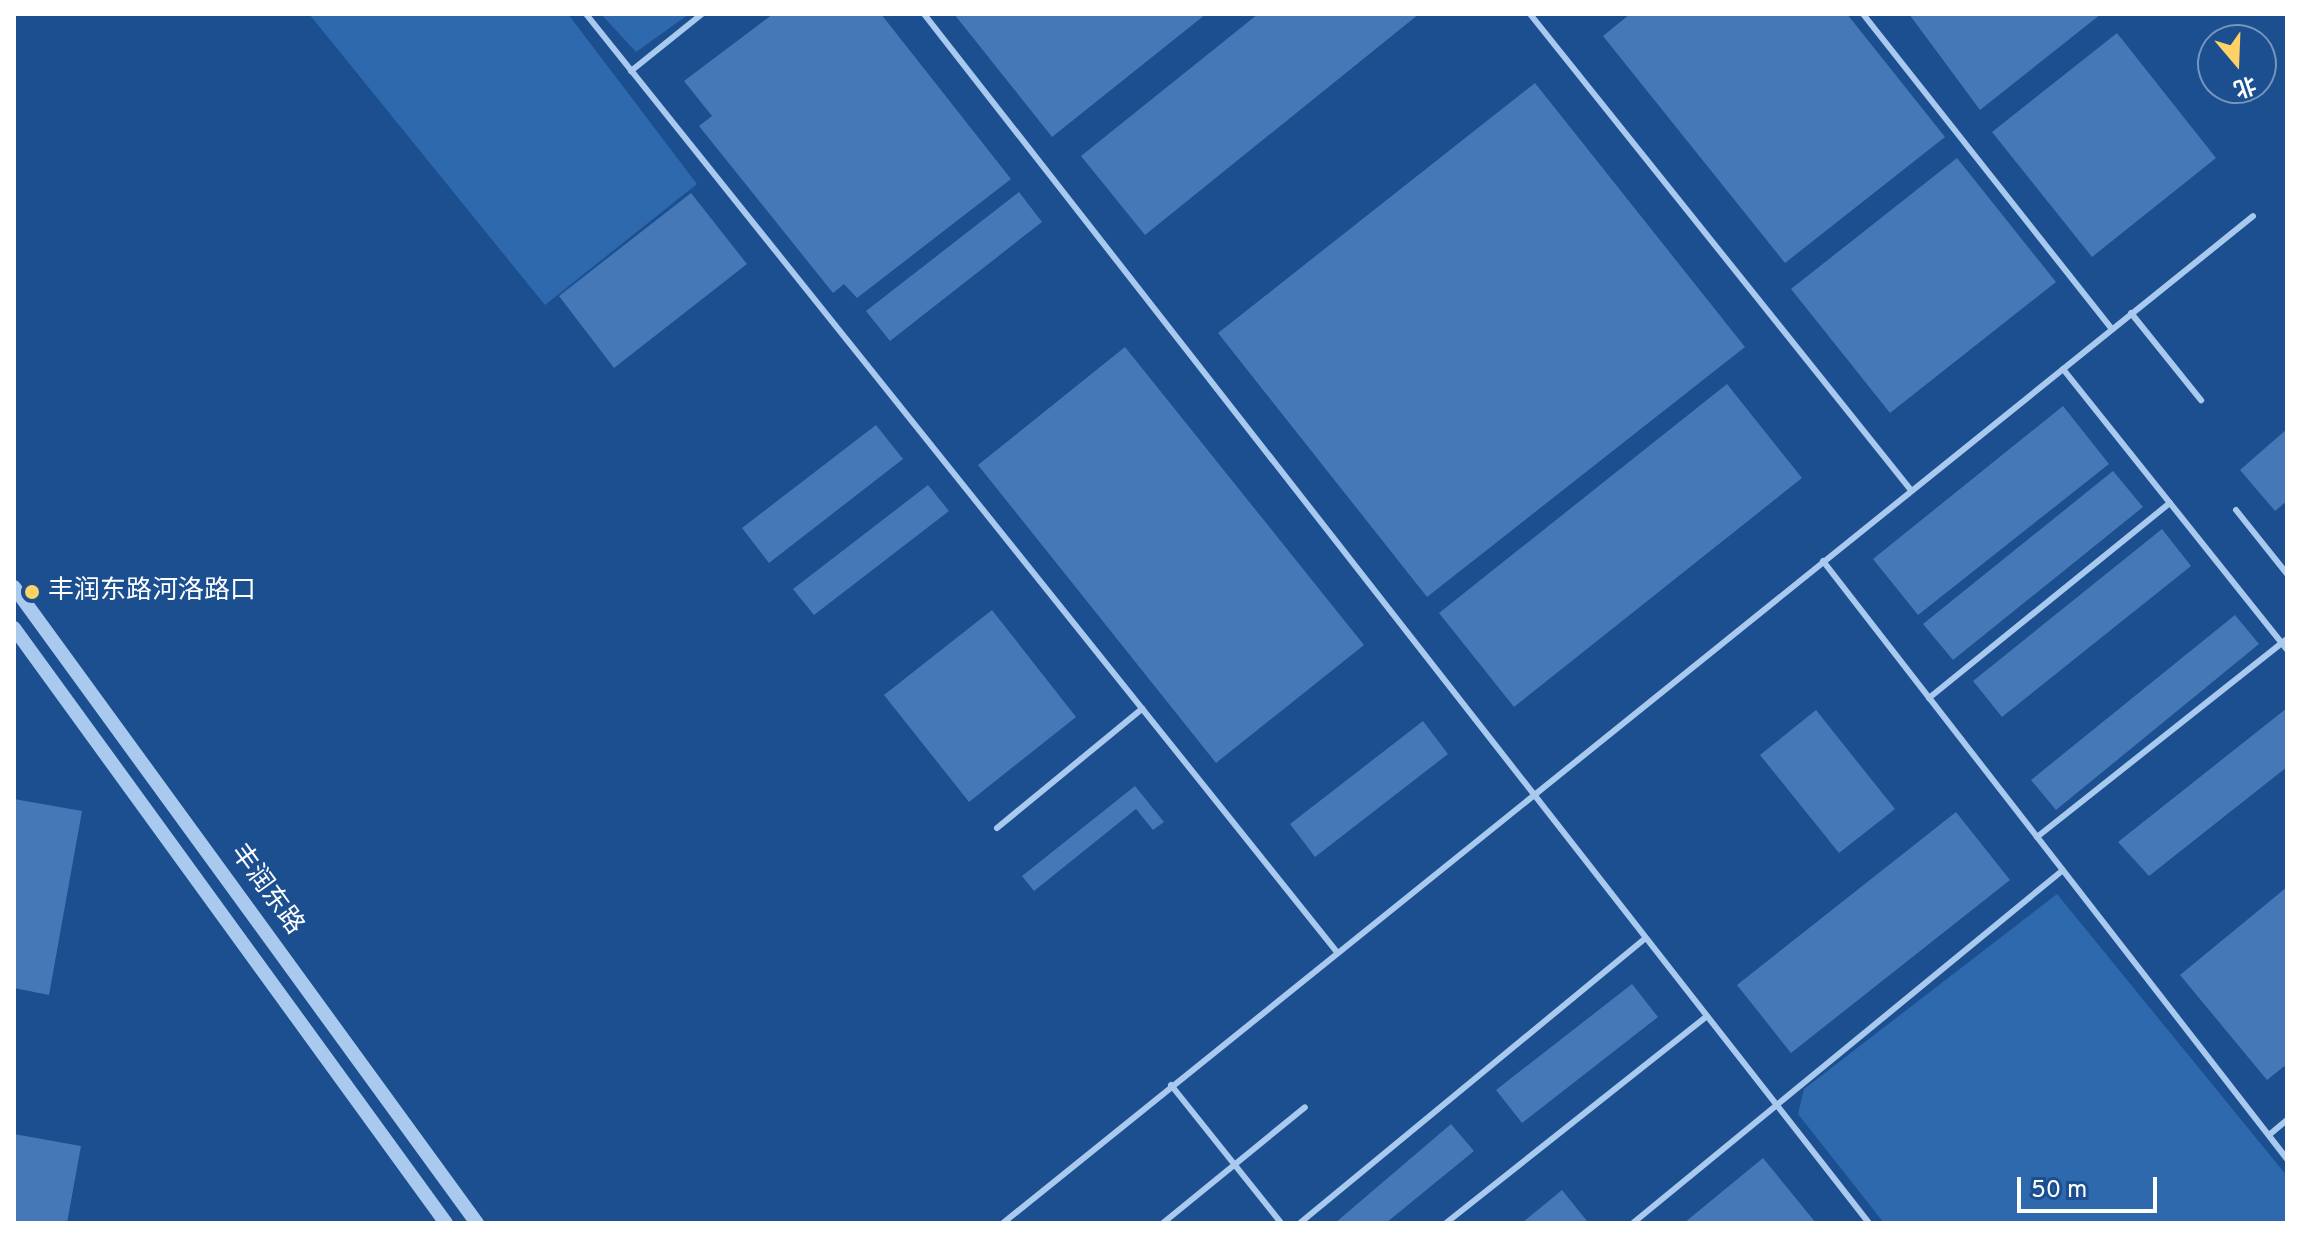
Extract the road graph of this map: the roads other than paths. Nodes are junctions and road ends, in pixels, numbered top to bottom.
1 (586, 14) edge
2 (702, 14) edge
3 (924, 14) edge
4 (1530, 14) edge
5 (1863, 14) edge
6 (631, 71) junction
7 (2253, 216) dead end
8 (2131, 313) junction
9 (2112, 329) junction
10 (2063, 369) junction
11 (2201, 400) dead end
12 (1911, 490) junction
13 (2170, 503) junction
14 (2236, 510) dead end
15 (1823, 561) junction
16 (2287, 574) edge
17 (14, 587) edge
18 (14, 628) edge
19 (2284, 641) edge
20 (2287, 650) edge
21 (1929, 698) junction
22 (1142, 709) junction
23 (1534, 794) junction
24 (997, 828) dead end
25 (2037, 837) junction
26 (2063, 870) junction
27 (1646, 938) junction
28 (1337, 952) junction
29 (1707, 1016) junction
30 (1171, 1085) junction
31 (1777, 1105) junction
32 (1305, 1107) dead end
33 (2287, 1120) edge
34 (2269, 1135) junction
35 (2287, 1159) edge
36 (1235, 1164) junction
37 (446, 1223) edge
38 (477, 1223) edge
39 (1003, 1223) edge
40 (1163, 1223) edge
41 (1281, 1223) edge
42 (1300, 1223) edge
43 (1446, 1223) edge
44 (1633, 1223) edge
45 (1869, 1223) edge

1 - 6 lane
2 - 6 lane
3 - 23 lane
4 - 12 lane
5 - 9 lane
6 - 22 lane
7 - 8 lane
8 - 9 lane
8 - 11 lane
9 - 10 lane
10 - 12 lane
10 - 13 lane
12 - 15 lane
13 - 19 lane
13 - 21 lane
14 - 16 lane
15 - 21 lane
15 - 23 lane
17 - 38 street, 丰润东路
18 - 37 street, 丰润东路
19 - 20 lane
19 - 25 lane
21 - 25 lane
22 - 24 lane
22 - 28 lane
23 - 27 lane
23 - 28 lane
25 - 26 lane
26 - 31 lane
26 - 34 lane
27 - 29 lane
27 - 42 lane
28 - 30 lane
29 - 31 lane
29 - 43 lane
30 - 36 lane
30 - 39 lane
31 - 44 lane
31 - 45 lane
32 - 36 lane
33 - 34 lane
34 - 35 lane
36 - 40 lane
36 - 41 lane

